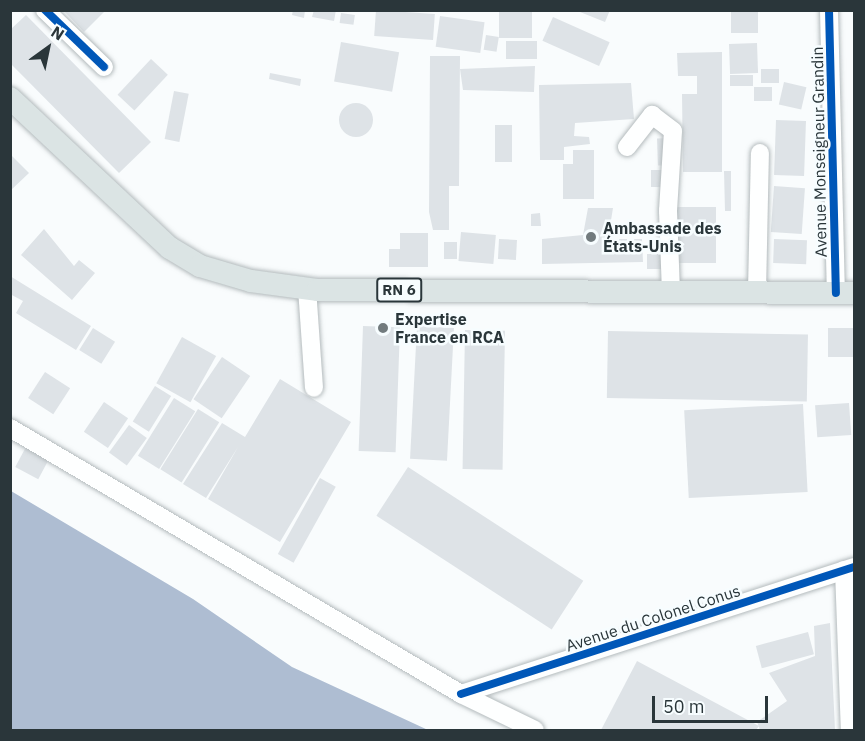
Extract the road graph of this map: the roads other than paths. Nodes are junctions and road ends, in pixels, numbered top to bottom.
1 (45, 10) edge
2 (829, 10) edge
3 (104, 67) dead end
4 (10, 98) edge
5 (627, 147) dead end
6 (760, 153) dead end
7 (307, 288) junction
8 (671, 291) junction
9 (757, 292) junction
10 (845, 293) edge
11 (314, 388) dead end
12 (10, 428) edge
13 (849, 569) edge
14 (460, 694) junction
15 (535, 730) edge
16 (850, 730) edge

1 - 3 street
2 - 10 street, Avenue Monseigneur Grandin
4 - 7 main road, RN 6
5 - 8 street
6 - 9 street
7 - 8 main road, RN 6
7 - 11 street
8 - 9 main road, RN 6
9 - 10 main road, RN 6
12 - 14 street
13 - 14 street, Avenue du Colonel Conus
13 - 16 street
14 - 15 street

